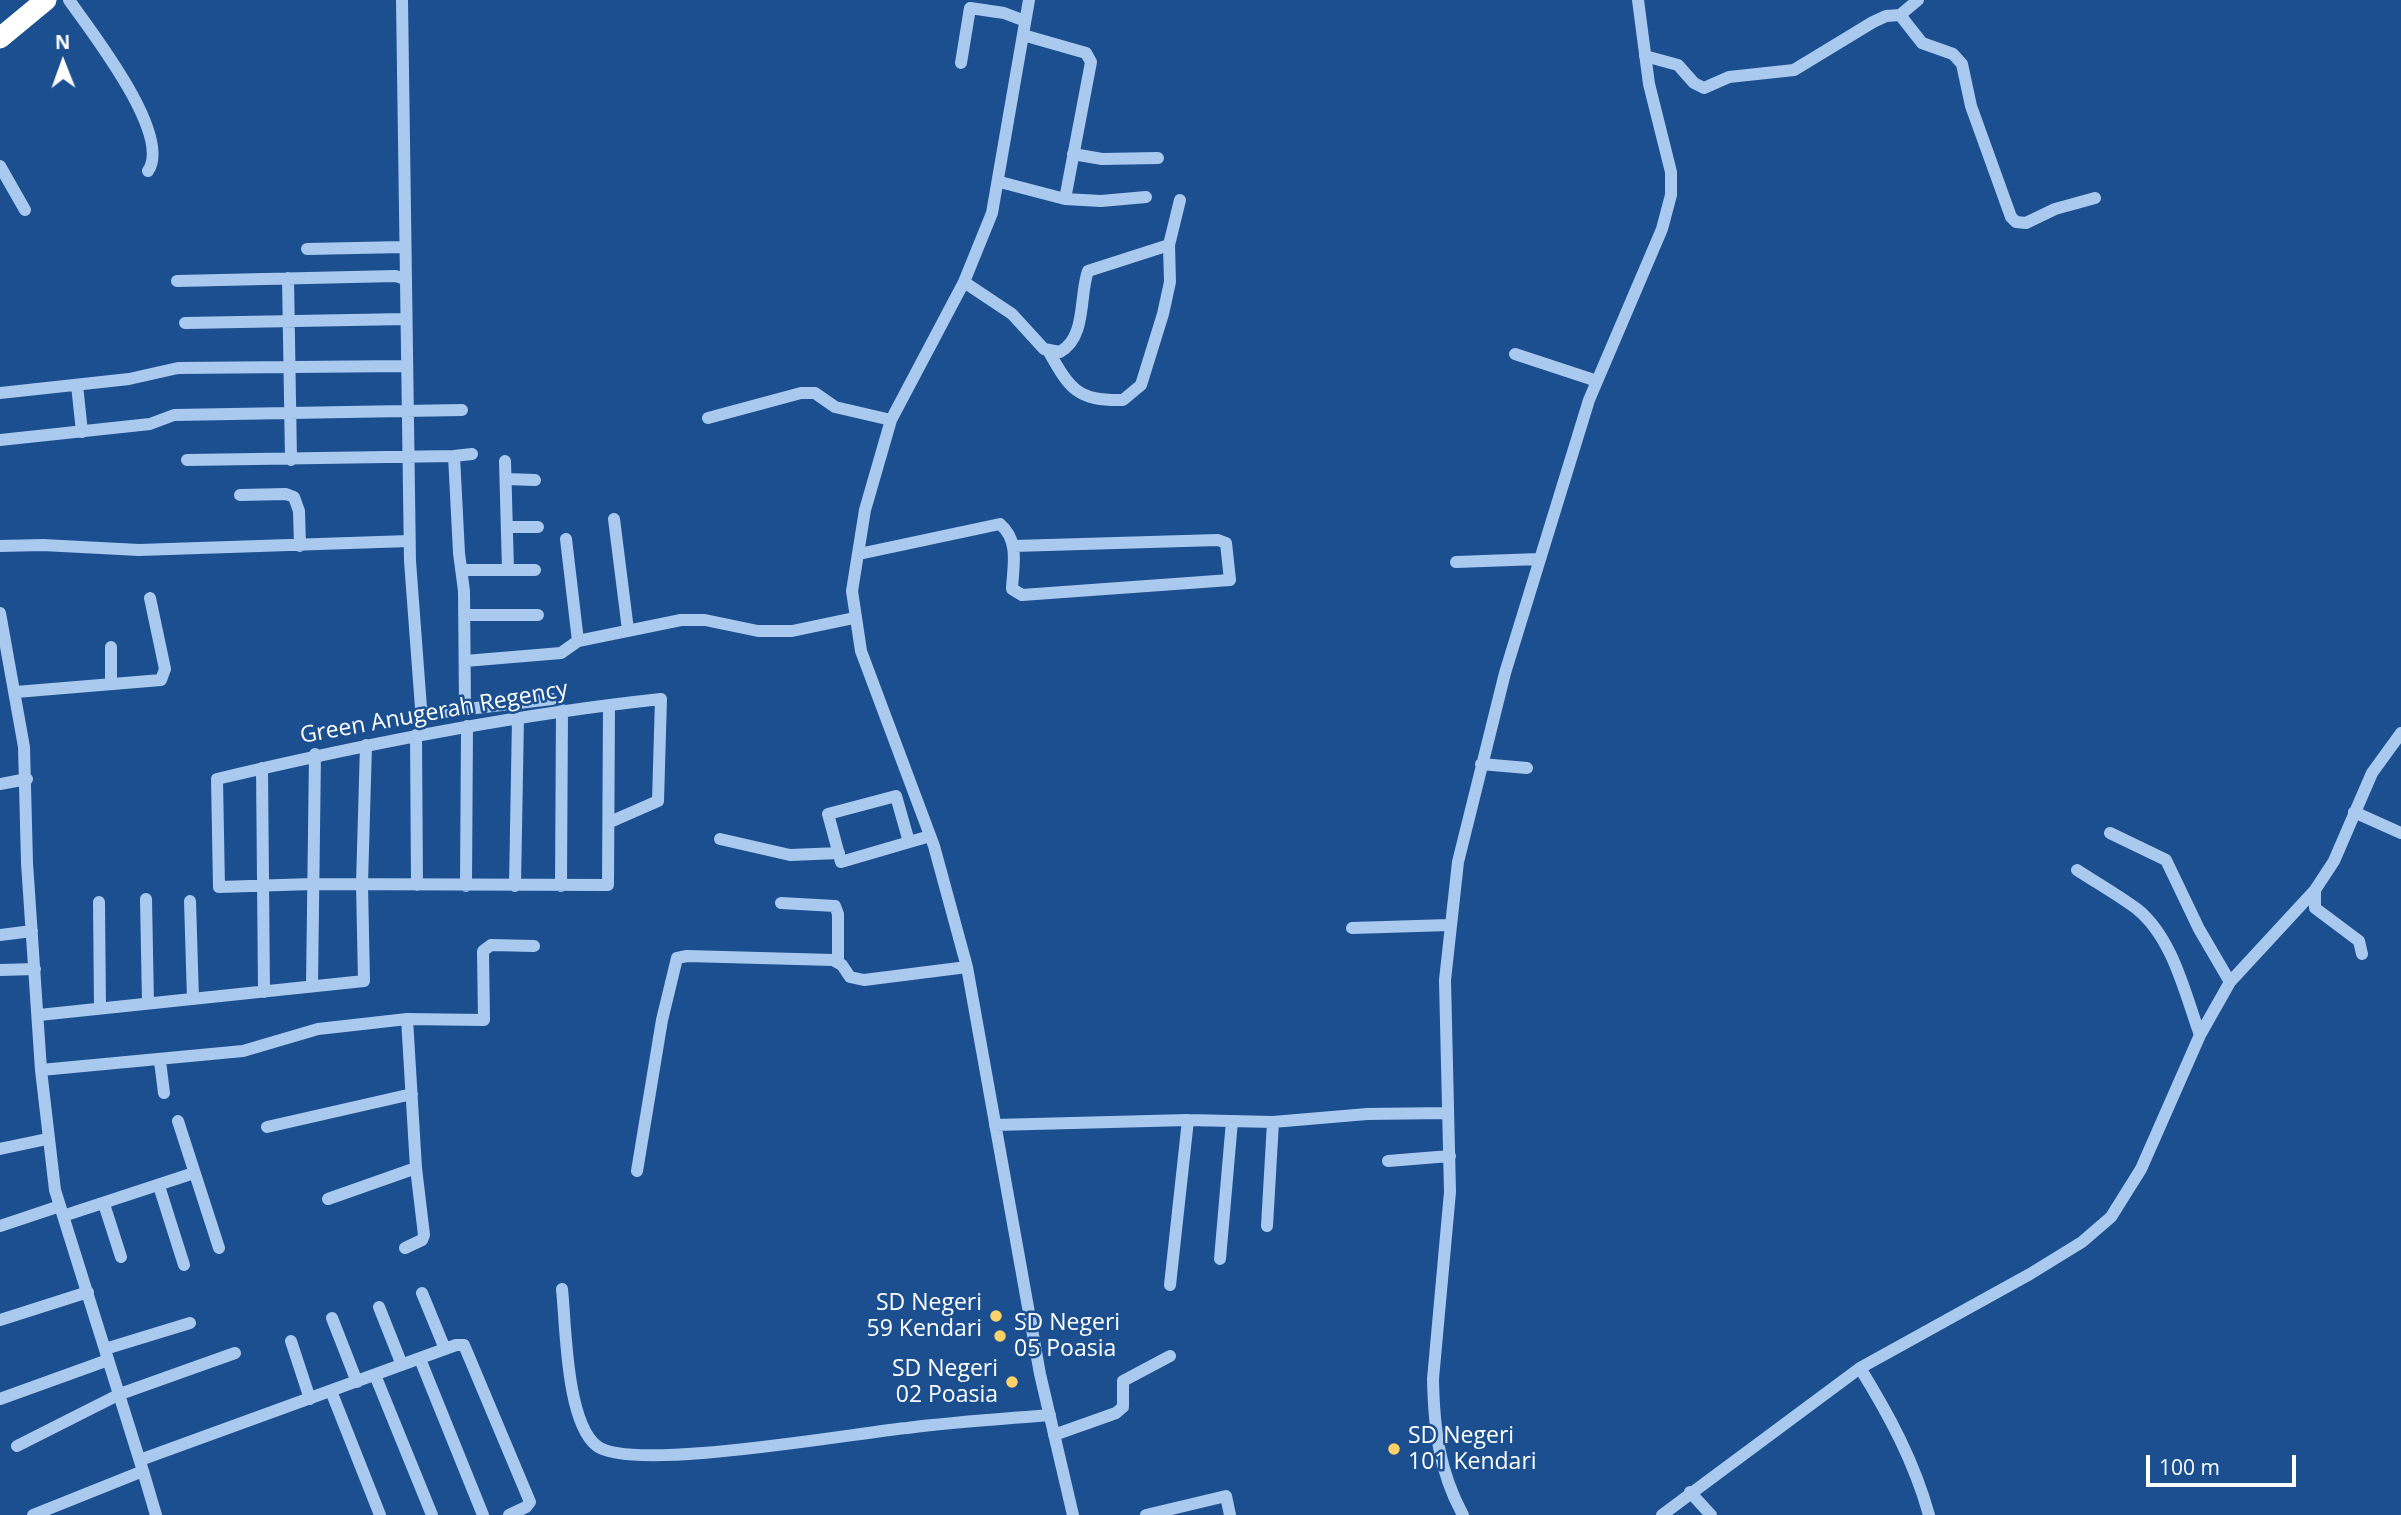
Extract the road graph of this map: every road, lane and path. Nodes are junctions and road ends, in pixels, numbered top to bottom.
1 (27, 0) edge
2 (46, 0) edge
3 (69, 0) edge
4 (402, 0) edge
5 (1029, 0) edge
6 (1638, 0) edge
7 (1918, 0) edge
8 (1900, 15) junction
9 (1025, 21) junction
10 (1, 30) edge
11 (1023, 35) junction
12 (1645, 56) junction
13 (961, 63) dead end
14 (1073, 154) junction
15 (1158, 158) dead end
16 (0, 166) edge
17 (148, 171) dead end
18 (1000, 182) junction
19 (1146, 197) dead end
20 (2095, 198) dead end
21 (1065, 199) junction
22 (1180, 200) dead end
23 (25, 210) dead end
24 (1169, 245) junction
25 (404, 247) junction
26 (307, 249) dead end
27 (288, 278) junction
28 (404, 279) junction
29 (177, 281) dead end
30 (964, 282) junction
31 (406, 319) junction
32 (289, 321) junction
33 (185, 323) dead end
34 (1049, 352) junction
35 (1515, 354) dead end
36 (290, 366) junction
37 (407, 366) junction
38 (1597, 381) junction
39 (77, 385) junction
40 (0, 393) edge
41 (462, 410) dead end
42 (408, 411) junction
43 (290, 413) junction
44 (708, 418) dead end
45 (891, 419) junction
46 (82, 432) junction
47 (0, 440) edge
48 (472, 454) dead end
49 (410, 456) junction
50 (454, 456) junction
51 (187, 460) dead end
52 (291, 460) junction
53 (505, 461) dead end
54 (506, 479) junction
55 (535, 480) dead end
56 (240, 495) dead end
57 (614, 519) dead end
58 (507, 527) junction
59 (538, 527) dead end
60 (566, 539) dead end
61 (409, 541) junction
62 (0, 546) edge
63 (300, 546) junction
64 (1014, 546) junction
65 (859, 554) junction
66 (1539, 559) junction
67 (1456, 562) dead end
68 (462, 570) junction
69 (509, 570) junction
70 (535, 570) dead end
71 (150, 598) dead end
72 (0, 613) edge
73 (464, 615) junction
74 (538, 615) dead end
75 (854, 618) junction
76 (628, 630) junction
77 (578, 640) junction
78 (111, 647) dead end
79 (466, 661) junction
80 (111, 682) junction
81 (16, 692) junction
82 (552, 699) dead end
83 (609, 705) junction
84 (465, 708) junction
85 (562, 710) junction
86 (518, 718) junction
87 (467, 726) junction
88 (2401, 733) edge
89 (416, 735) junction
90 (366, 745) junction
91 (316, 754) junction
92 (1481, 764) junction
93 (261, 768) junction
94 (1527, 768) dead end
95 (27, 779) junction
96 (0, 784) edge
97 (2354, 812) junction
98 (610, 822) junction
99 (2110, 833) dead end
100 (2401, 833) edge
101 (930, 836) junction
102 (720, 839) dead end
103 (909, 842) junction
104 (839, 853) junction
105 (2077, 870) dead end
106 (312, 884) junction
107 (362, 884) junction
108 (416, 885) junction
109 (263, 886) junction
110 (466, 886) junction
111 (516, 886) junction
112 (561, 886) junction
113 (2315, 890) junction
114 (146, 900) dead end
115 (190, 901) dead end
116 (99, 902) dead end
117 (781, 903) dead end
118 (1449, 925) junction
119 (1352, 928) dead end
120 (32, 931) junction
121 (0, 935) edge
122 (534, 946) dead end
123 (2362, 954) dead end
124 (838, 962) junction
125 (967, 967) junction
126 (35, 969) junction
127 (0, 970) edge
128 (2230, 982) junction
129 (312, 986) junction
130 (264, 992) junction
131 (193, 999) junction
132 (148, 1003) junction
133 (100, 1008) junction
134 (38, 1015) junction
135 (407, 1019) junction
136 (2200, 1035) junction
137 (160, 1061) junction
138 (41, 1070) junction
139 (164, 1093) dead end
140 (412, 1094) junction
141 (1448, 1113) junction
142 (1188, 1120) junction
143 (178, 1121) dead end
144 (1232, 1121) junction
145 (1273, 1122) junction
146 (995, 1125) junction
147 (267, 1127) dead end
148 (47, 1139) junction
149 (0, 1149) edge
150 (1450, 1156) junction
151 (1388, 1161) dead end
152 (416, 1168) junction
153 (637, 1171) dead end
154 (194, 1173) junction
155 (159, 1186) junction
156 (328, 1199) dead end
157 (104, 1204) junction
158 (62, 1211) junction
159 (0, 1226) edge
160 (1267, 1226) dead end
161 (219, 1248) dead end
162 (405, 1248) dead end
163 (121, 1256) dead end
164 (1220, 1259) dead end
165 (184, 1265) dead end
166 (1170, 1285) dead end
167 (562, 1289) dead end
168 (88, 1292) junction
169 (422, 1293) dead end
170 (380, 1307) dead end
171 (332, 1318) dead end
172 (0, 1320) edge
173 (190, 1323) dead end
174 (291, 1341) dead end
175 (445, 1349) junction
176 (236, 1353) dead end
177 (106, 1355) junction
178 (1170, 1356) dead end
179 (420, 1359) junction
180 (402, 1365) junction
181 (1860, 1368) junction
182 (375, 1375) junction
183 (357, 1382) junction
184 (331, 1391) junction
185 (120, 1394) junction
186 (0, 1399) edge
187 (310, 1399) junction
188 (1050, 1415) junction
189 (1054, 1436) junction
190 (17, 1446) dead end
191 (141, 1465) junction
192 (1690, 1492) junction
193 (513, 1514) edge
194 (33, 1515) edge
195 (156, 1515) edge
196 (380, 1515) edge
197 (432, 1515) edge
198 (483, 1515) edge
199 (1073, 1515) edge
200 (1146, 1515) edge
201 (1230, 1515) edge
202 (1463, 1515) edge
203 (1662, 1515) edge
204 (1711, 1515) edge
205 (1929, 1515) edge

1 - 10 highway
2 - 10 highway
3 - 17 street
4 - 25 street
5 - 9 street
6 - 12 street
7 - 8 street
8 - 12 street
8 - 20 street
9 - 11 street
9 - 13 street
11 - 14 street
11 - 18 street
12 - 38 street
14 - 15 street
14 - 21 street
16 - 23 street
18 - 21 street
18 - 30 street
19 - 21 street
22 - 24 street
24 - 34 street
24 - 34 street
25 - 26 street
25 - 28 street
27 - 28 street
27 - 29 street
27 - 32 street
28 - 31 street
30 - 34 street
30 - 45 street
31 - 32 street
31 - 37 street
32 - 33 street
32 - 36 street
35 - 38 street
36 - 37 street
36 - 39 street
36 - 43 street
37 - 42 street
38 - 66 street
39 - 40 street
39 - 46 street
41 - 42 street
42 - 43 street
42 - 49 street
43 - 46 street
43 - 52 street
44 - 45 street
45 - 65 street
46 - 47 street
48 - 50 street
49 - 50 street
49 - 52 street
49 - 61 street
50 - 68 street
51 - 52 street
53 - 54 street
54 - 55 street
54 - 58 street
56 - 63 street
57 - 76 street
58 - 59 street
58 - 69 street
60 - 77 street
61 - 63 street
61 - 84 street
62 - 63 street
64 - 64 street
64 - 65 street
65 - 75 street
66 - 67 street
66 - 92 street
68 - 69 street
68 - 73 street
69 - 70 street
71 - 80 street
72 - 81 street
73 - 74 street
73 - 79 street
75 - 76 street
75 - 101 street
76 - 77 street
77 - 79 street
78 - 80 street
79 - 84 street
80 - 81 street
81 - 95 street
82 - 84 street
83 - 85 street, Green Anugerah Regency
83 - 98 street
83 - 98 street, Green Anugerah Regency
85 - 86 street, Green Anugerah Regency
85 - 112 street
86 - 87 street, Green Anugerah Regency
86 - 111 street
87 - 89 street, Green Anugerah Regency
87 - 110 street
88 - 97 street
89 - 90 street, Green Anugerah Regency
89 - 108 street
90 - 91 street, Green Anugerah Regency
90 - 107 street
91 - 93 street, Green Anugerah Regency
91 - 106 street
92 - 94 street
92 - 118 street
93 - 109 street
93 - 109 street, Green Anugerah Regency
95 - 96 street
95 - 120 street
97 - 100 street
97 - 113 street
98 - 112 street
99 - 128 street
101 - 103 street
101 - 125 street
102 - 104 street
103 - 104 street
103 - 104 street
105 - 136 street
106 - 107 street
106 - 109 street
106 - 129 street
107 - 108 street
107 - 129 street
108 - 110 street
109 - 130 street
110 - 111 street
111 - 112 street
113 - 123 street
113 - 128 street
114 - 132 street
115 - 131 street
116 - 133 street
117 - 124 street
118 - 119 street
118 - 141 street
120 - 121 street
120 - 126 street
122 - 135 street
124 - 125 street
124 - 153 street
125 - 146 street
126 - 127 street
126 - 134 street
128 - 136 street
129 - 130 street
130 - 131 street
131 - 132 street
132 - 133 street
133 - 134 street
134 - 138 street
135 - 137 street
135 - 140 street
136 - 181 street
137 - 138 street
137 - 139 street
138 - 148 street
140 - 147 street
140 - 152 street
141 - 145 street
141 - 150 street
142 - 144 street
142 - 146 street
142 - 166 street
143 - 154 street
144 - 145 street
144 - 164 street
145 - 160 street
146 - 188 street
148 - 149 street
148 - 158 street
150 - 151 street
150 - 202 street
152 - 156 street
152 - 162 street
154 - 155 street
154 - 161 street
155 - 157 street
155 - 165 street
157 - 158 street
157 - 163 street
158 - 159 street
158 - 168 street
167 - 188 street
168 - 172 street
168 - 177 street
169 - 175 street
170 - 180 street
171 - 183 street
173 - 177 street
174 - 187 street
175 - 179 street
175 - 193 street
176 - 185 street
177 - 185 street
177 - 186 street
178 - 189 street
179 - 180 street
179 - 198 street
180 - 182 street
181 - 192 street
181 - 205 street
182 - 183 street
182 - 197 street
183 - 184 street
184 - 187 street
184 - 196 street
185 - 190 street
185 - 191 street
187 - 191 street
188 - 189 street
189 - 199 street
191 - 194 street
191 - 195 street
192 - 203 street
192 - 204 street
200 - 201 street

